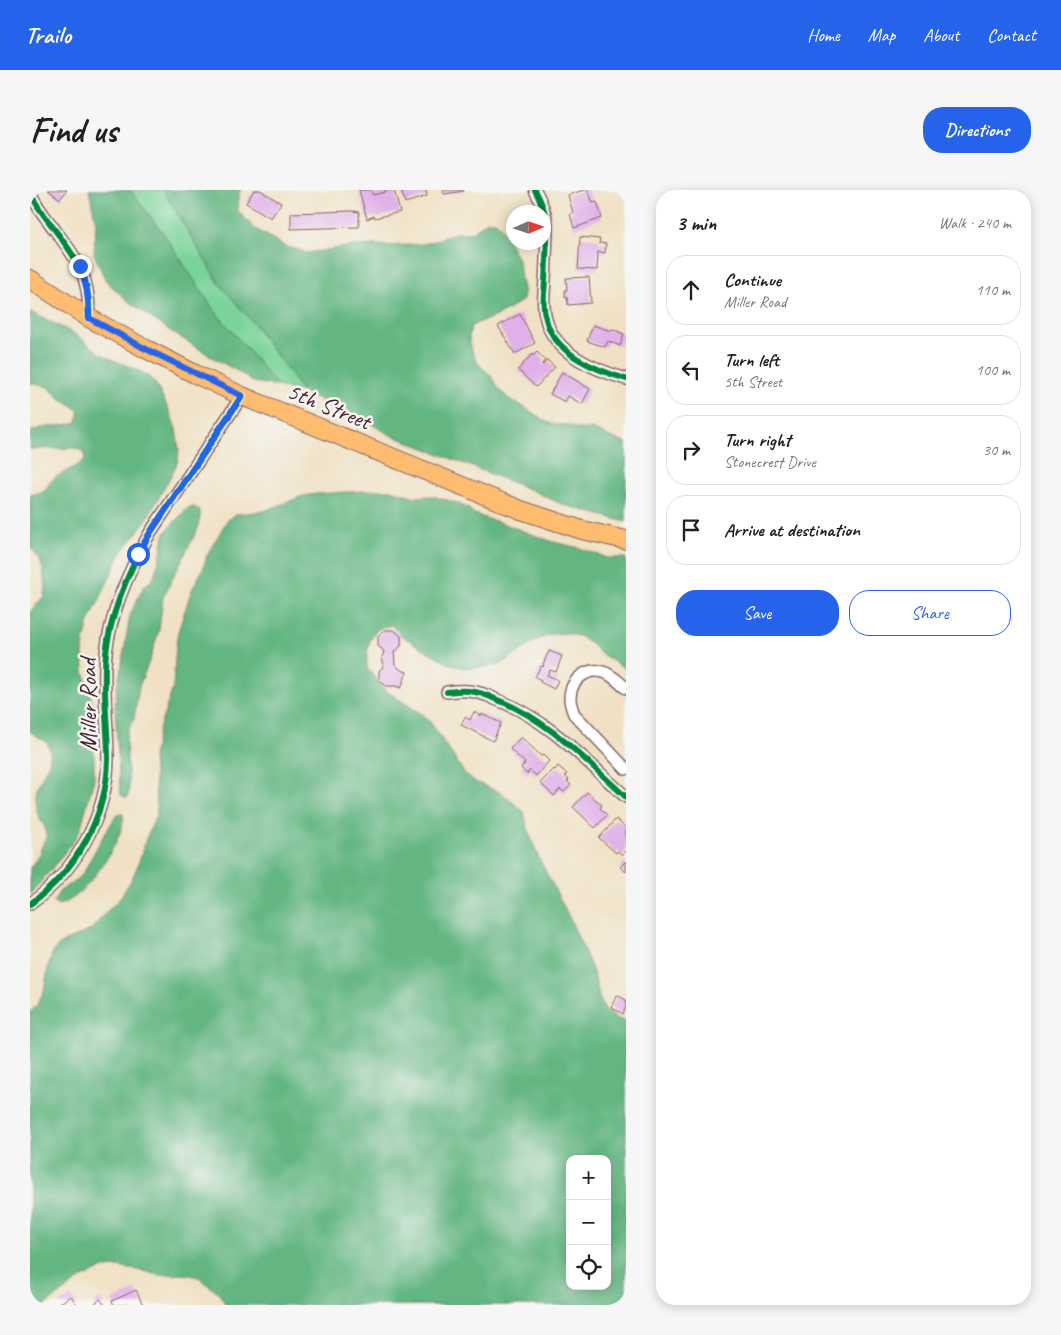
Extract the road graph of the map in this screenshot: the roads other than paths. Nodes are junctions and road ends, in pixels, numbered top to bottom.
1 (535, 190) edge
2 (30, 192) edge
3 (30, 280) edge
4 (89, 318) junction
5 (626, 379) edge
6 (242, 396) junction
7 (626, 540) edge
8 (626, 688) edge
9 (446, 692) dead end
10 (626, 769) edge
11 (626, 797) edge
12 (30, 904) edge

1 - 5 street
2 - 4 street
3 - 4 main road, 5th Street
4 - 6 main road, 5th Street
6 - 7 main road, 5th Street
6 - 12 street, Miller Road
8 - 10 street
9 - 11 street

